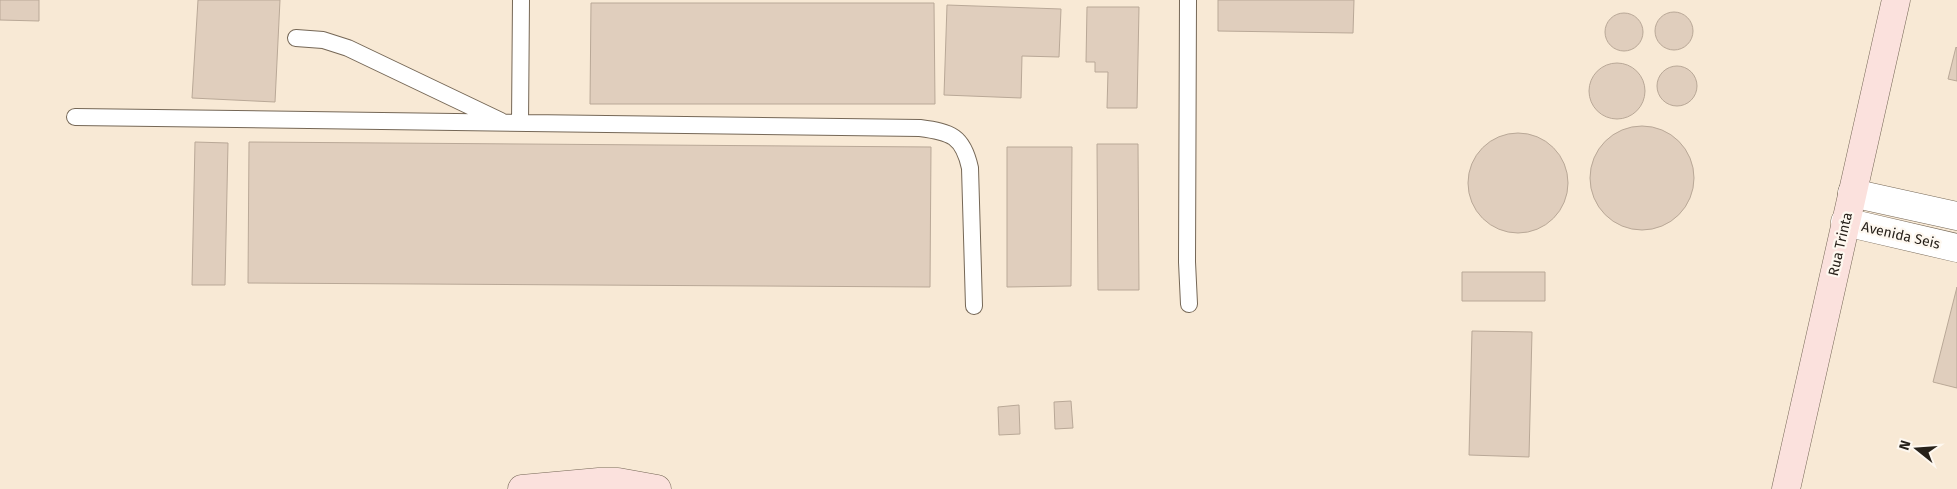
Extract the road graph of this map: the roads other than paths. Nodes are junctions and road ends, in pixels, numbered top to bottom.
1 (520, 0) edge
2 (1188, 0) edge
3 (1896, 0) edge
4 (296, 38) dead end
5 (75, 117) dead end
6 (513, 123) junction
7 (1852, 193) junction
8 (1957, 216) edge
9 (1845, 222) junction
10 (1957, 248) edge
11 (1189, 304) dead end
12 (974, 306) dead end
13 (522, 489) edge
14 (657, 489) edge
15 (1786, 489) edge

1 - 6 lane
2 - 11 lane
3 - 7 street, Rua Trinta
4 - 6 lane
5 - 6 lane
6 - 12 lane
7 - 8 street
7 - 9 street, Rua Trinta
9 - 10 street, Avenida Seis
9 - 15 street, Rua Trinta
13 - 14 street

